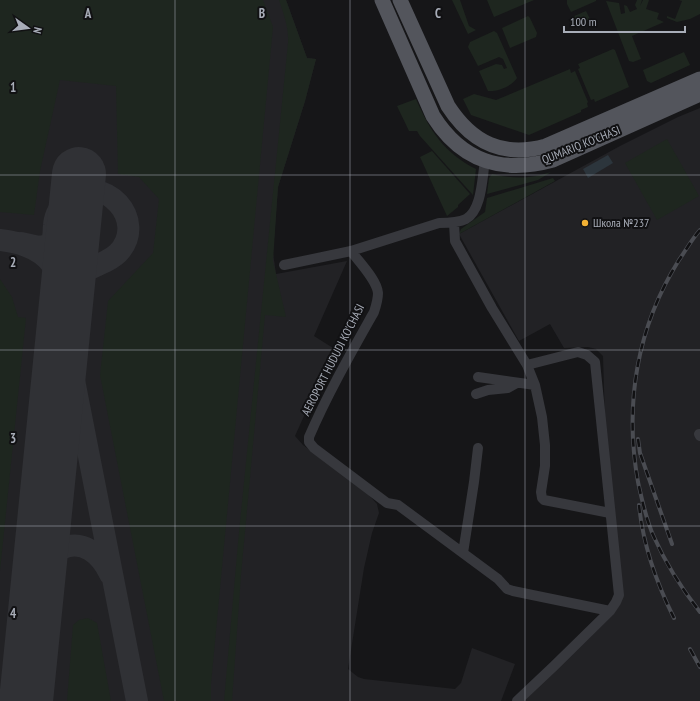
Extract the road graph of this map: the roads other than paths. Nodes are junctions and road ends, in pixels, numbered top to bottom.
1 (382, 0) edge
2 (400, 0) edge
3 (700, 80) edge
4 (700, 94) edge
5 (644, 111) junction
6 (485, 161) junction
7 (454, 223) junction
8 (351, 251) junction
9 (284, 265) dead end
10 (527, 365) junction
11 (478, 378) dead end
12 (517, 383) junction
13 (535, 384) junction
14 (476, 394) dead end
15 (478, 448) dead end
16 (610, 513) junction
17 (462, 553) junction
18 (610, 610) junction
19 (517, 701) edge

1 - 6 main road, QUMARIQ KO'CHASI
2 - 5 main road, QUMARIQ KO'CHASI
3 - 5 main road, QUMARIQ KO'CHASI
4 - 5 main road, QUMARIQ KO'CHASI
5 - 6 main road, QUMARIQ KO'CHASI
6 - 7 street
7 - 8 street
7 - 10 street
8 - 9 street
8 - 17 street, AEROPORT HUDUDI KO'CHASI
10 - 13 street
10 - 16 street
11 - 12 street
12 - 13 street
12 - 14 street
13 - 16 street
15 - 17 street
16 - 18 street
17 - 18 street, AEROPORT HUDUDI KO'CHASI
18 - 19 street

